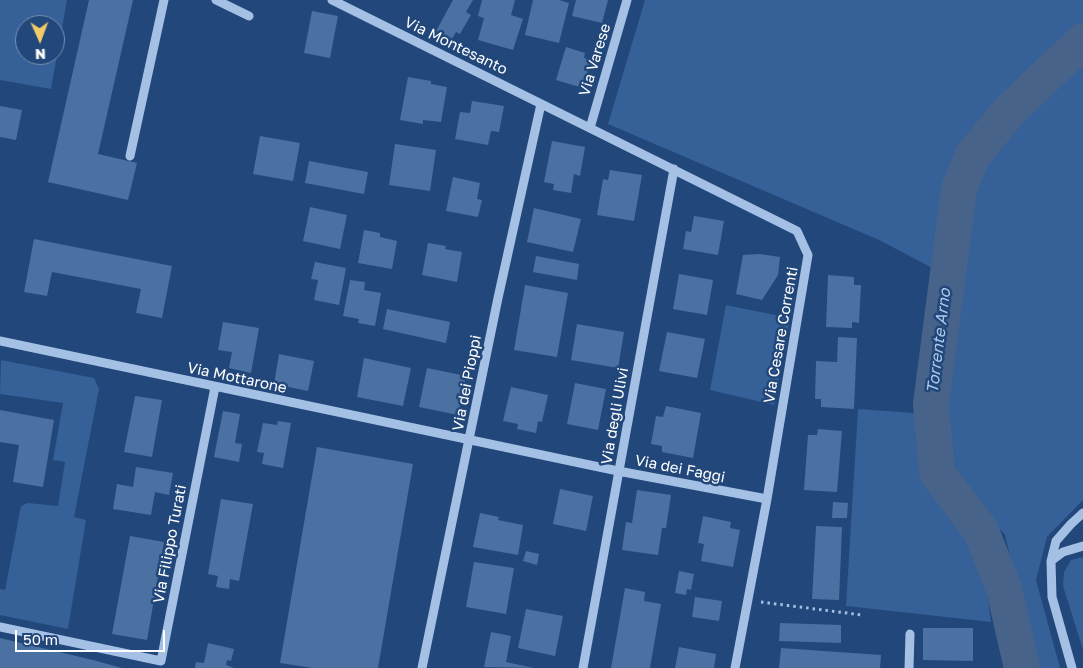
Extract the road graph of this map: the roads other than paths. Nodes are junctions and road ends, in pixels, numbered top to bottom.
1 (164, 0) edge
2 (216, 0) edge
3 (332, 0) edge
4 (627, 0) edge
5 (249, 16) dead end
6 (541, 104) junction
7 (590, 128) junction
8 (130, 156) dead end
9 (674, 169) junction
10 (0, 342) edge
11 (215, 388) junction
12 (469, 440) junction
13 (618, 471) junction
14 (767, 499) junction
15 (1083, 513) edge
16 (1083, 546) edge
17 (1051, 561) junction
18 (0, 627) edge
19 (910, 634) dead end
20 (422, 668) edge
21 (583, 668) edge
22 (735, 668) edge
23 (909, 668) edge
24 (1072, 668) edge

1 - 8 street
2 - 5 street
3 - 6 street, Via Montesanto
4 - 7 street, Via Varese
6 - 7 street, Via Cesare Correnti
6 - 12 street, Via dei Pioppi
7 - 9 street, Via Cesare Correnti
9 - 13 street, Via degli Ulivi
9 - 14 street, Via Cesare Correnti
10 - 11 street, Via Mottarone
11 - 12 street, Via Mottarone
11 - 18 street, Via Filippo Turati
12 - 13 street, Via dei Faggi
12 - 20 street, Via dei Pioppi
13 - 14 street, Via dei Faggi
13 - 21 street, Via degli Ulivi
14 - 22 street, Via Cesare Correnti
15 - 17 street
16 - 17 street
17 - 24 street
19 - 23 street

